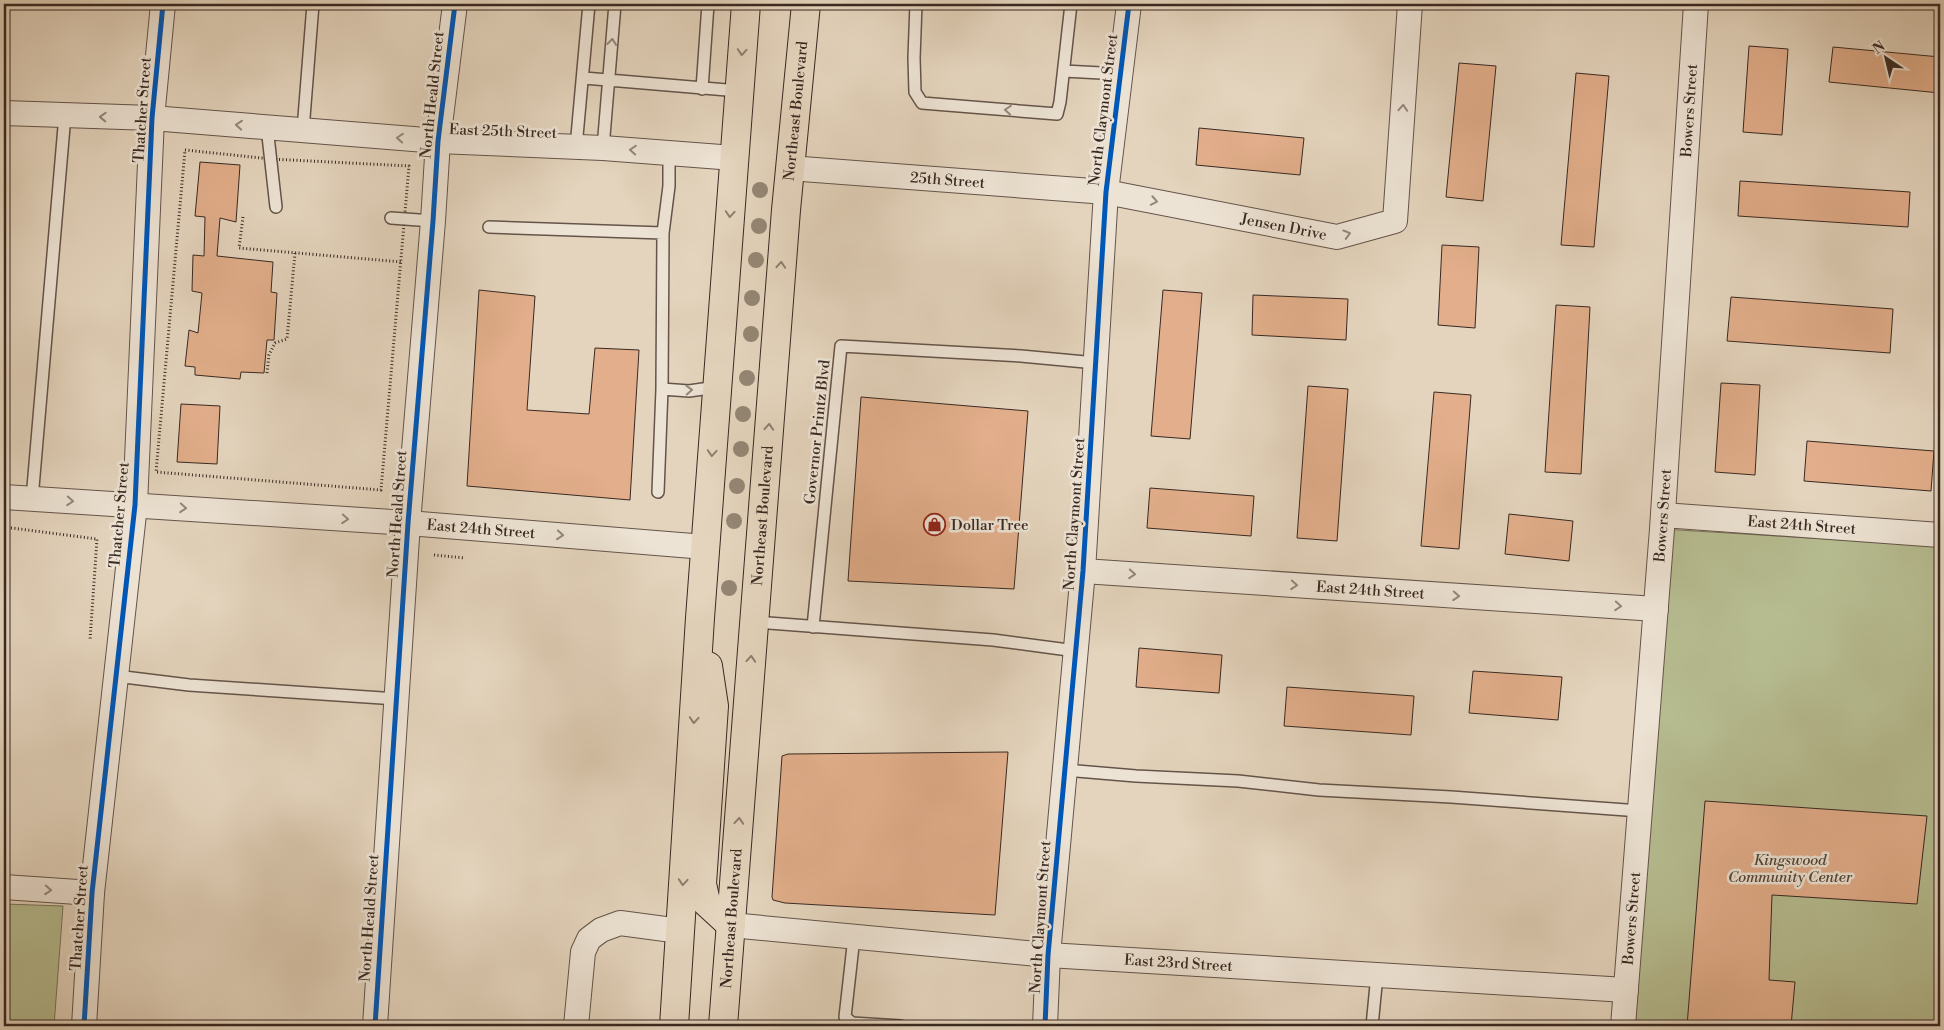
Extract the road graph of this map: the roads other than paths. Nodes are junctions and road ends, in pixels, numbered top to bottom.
1 (163, 4) edge
2 (313, 4) edge
3 (455, 4) edge
4 (590, 4) edge
5 (615, 4) edge
6 (708, 4) edge
7 (746, 4) edge
8 (806, 4) edge
9 (916, 4) edge
10 (1071, 4) edge
11 (1129, 4) edge
12 (1410, 4) edge
13 (1696, 4) edge
14 (1064, 70) junction
15 (1120, 74) junction
16 (584, 78) junction
17 (608, 80) junction
18 (702, 89) junction
19 (739, 91) junction
20 (4, 113) edge
21 (65, 115) junction
22 (152, 118) junction
23 (267, 127) junction
24 (303, 130) junction
25 (438, 141) junction
26 (576, 147) junction
27 (603, 148) junction
28 (669, 153) junction
29 (734, 158) junction
30 (789, 168) junction
31 (1106, 192) junction
32 (276, 207) dead end
33 (391, 218) dead end
34 (434, 221) junction
35 (490, 227) dead end
36 (663, 233) junction
37 (1096, 363) junction
38 (717, 387) junction
39 (662, 389) junction
40 (658, 492) dead end
41 (4, 497) edge
42 (32, 499) junction
43 (135, 505) junction
44 (1663, 515) junction
45 (408, 523) junction
46 (1940, 535) edge
47 (705, 547) junction
48 (1083, 571) junction
49 (1656, 609) junction
50 (700, 618) junction
51 (754, 622) junction
52 (813, 627) junction
53 (1076, 651) junction
54 (116, 676) junction
55 (396, 699) junction
56 (1065, 770) junction
57 (1640, 811) junction
58 (4, 887) edge
59 (92, 892) junction
60 (731, 925) junction
61 (680, 931) junction
62 (854, 937) junction
63 (1048, 955) junction
64 (1377, 975) junction
65 (1626, 990) junction
66 (84, 1026) edge
67 (374, 1026) edge
68 (576, 1026) edge
69 (674, 1026) edge
70 (723, 1026) edge
71 (901, 1026) edge
72 (1045, 1026) edge
73 (1372, 1026) edge
74 (1623, 1026) edge

1 - 22 street, Thatcher Street
2 - 24 lane
3 - 25 street, North Heald Street
4 - 16 lane
17 -> 5 lane
6 - 18 lane
7 -> 19 main road
8 - 30 main road, Northeast Boulevard
14 -> 9 lane
10 - 14 lane
11 - 15 street, North Claymont Street
31 -> 12 street, Jensen Drive
13 - 44 street, Bowers Street
14 - 15 lane
15 - 31 street, North Claymont Street
16 - 17 lane
16 - 26 lane
17 - 18 lane
17 - 27 lane
18 - 19 lane
19 - 29 main road
20 - 21 street, East 25th Street
22 -> 21 street, East 25th Street
21 - 42 lane
23 -> 22 street, East 25th Street
22 - 43 street, Thatcher Street
23 - 24 street, East 25th Street
23 - 32 lane
25 -> 24 street, East 25th Street
25 - 26 street, East 25th Street
25 - 34 street, North Heald Street
26 - 27 street, East 25th Street
28 -> 27 street, East 25th Street
28 - 29 street, East 25th Street
28 - 36 lane
29 -> 38 main road
30 - 31 street, 25th Street
51 -> 30 main road, Northeast Boulevard
31 - 37 street, North Claymont Street
33 - 34 lane
34 - 45 street, North Heald Street
35 - 36 lane
36 - 39 lane
37 - 48 street, North Claymont Street
37 - 52 lane, Governor Printz Blvd
39 -> 38 lane
38 -> 47 main road
39 - 40 lane
41 - 42 street, East 24th Street
42 -> 43 street, East 24th Street
43 -> 45 street, East 24th Street
43 - 54 street, Thatcher Street
44 - 46 street, East 24th Street
44 - 49 street, Bowers Street
45 -> 47 street, East 24th Street
45 - 55 street, North Heald Street
47 - 50 main road
48 -> 49 street, East 24th Street
48 - 53 street, North Claymont Street
49 - 57 street, Bowers Street
50 - 60 main road
50 -> 61 main road
51 - 52 lane
60 -> 51 main road, Northeast Boulevard
52 - 53 lane
53 - 56 street, North Claymont Street
54 - 55 lane
54 - 59 street, Thatcher Street
55 - 67 street, North Heald Street
56 - 57 lane
56 - 63 street, North Claymont Street
57 - 65 street, Bowers Street
58 -> 59 street
59 - 66 street, Thatcher Street
60 - 62 street, East 23rd Street
60 - 70 main road, Northeast Boulevard
61 - 68 street
61 - 69 main road
62 - 63 street, East 23rd Street
62 - 71 lane
63 - 64 street, East 23rd Street
63 - 72 street, North Claymont Street
64 - 65 street, East 23rd Street
64 - 73 lane
65 - 74 street, Bowers Street

